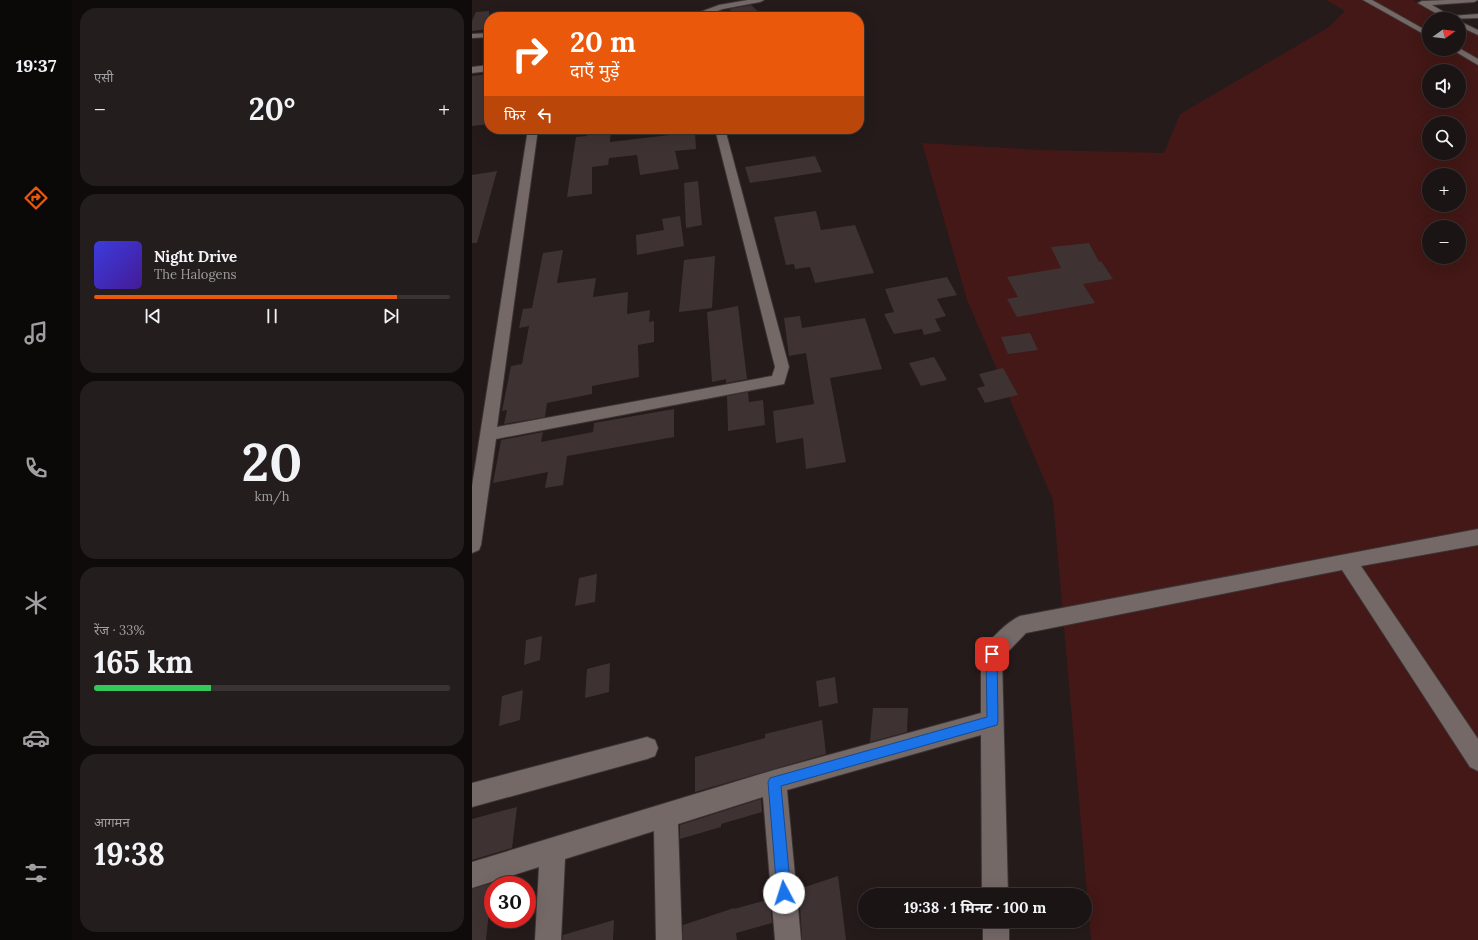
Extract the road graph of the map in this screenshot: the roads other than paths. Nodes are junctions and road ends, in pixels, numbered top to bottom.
1 (760, 0) edge
2 (1367, 0) edge
3 (1474, 0) edge
4 (1419, 2) edge
5 (706, 12) edge
6 (1438, 12) edge
7 (1478, 16) edge
8 (1466, 17) edge
9 (1466, 26) edge
10 (1422, 30) edge
11 (1478, 32) edge
12 (484, 35) edge
13 (472, 36) edge
14 (1466, 55) edge
15 (1478, 62) edge
16 (484, 69) edge
17 (472, 70) edge
18 (532, 134) edge
19 (721, 134) edge
20 (489, 434) junction
21 (1478, 537) edge
22 (472, 545) edge
23 (1347, 561) junction
24 (992, 721) junction
25 (647, 748) dead end
26 (1478, 759) edge
27 (774, 782) junction
28 (472, 795) edge
29 (666, 816) junction
30 (553, 849) junction
31 (472, 875) edge
32 (995, 888) edge
33 (996, 928) edge
34 (548, 940) edge
35 (668, 940) edge
36 (788, 940) edge
37 (996, 940) edge

1 - 5 street
2 - 10 street
3 - 4 street
4 - 6 street
7 - 8 street
9 - 11 street
12 - 13 street
14 - 15 street
16 - 17 street
18 - 20 street
19 - 20 street
20 - 22 street
21 - 23 street
23 - 24 street
23 - 26 street
24 - 27 street
24 - 32 street
25 - 28 street
27 - 29 street
27 - 36 street
29 - 30 street
29 - 35 street
30 - 31 street
30 - 34 street
33 - 37 street

